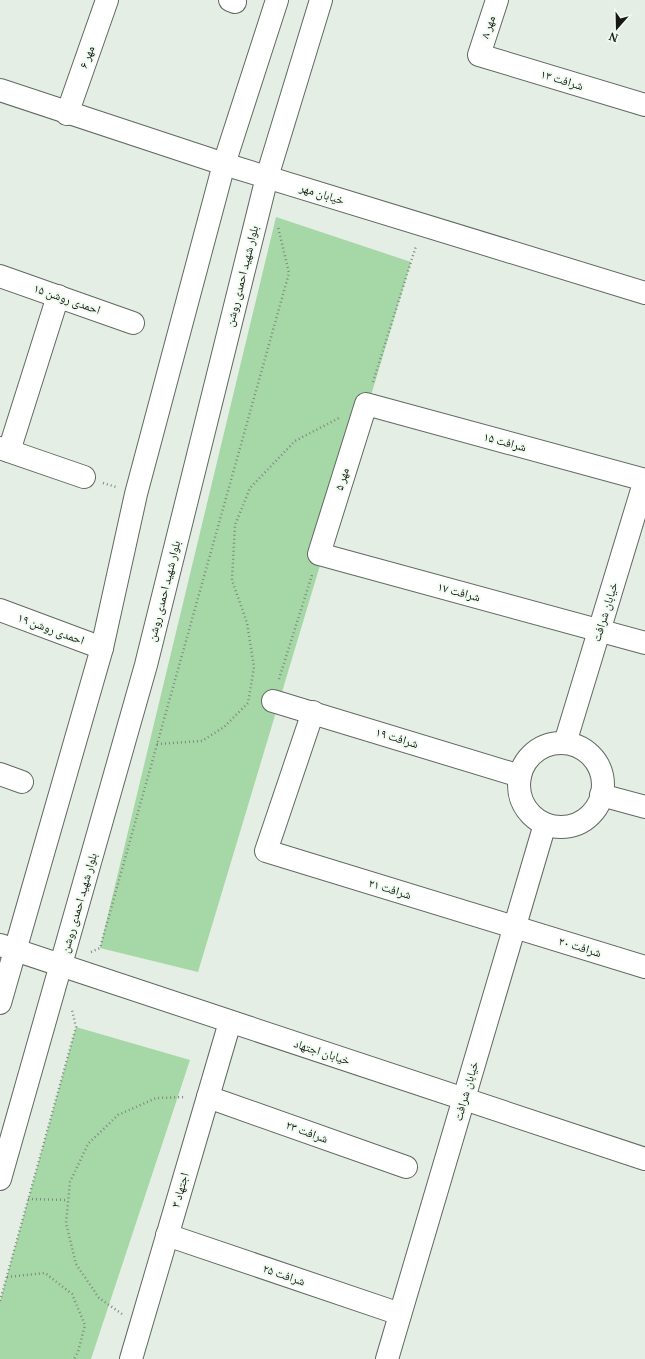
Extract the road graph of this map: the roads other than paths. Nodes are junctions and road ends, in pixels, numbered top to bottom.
1 (107, 0) edge
2 (277, 0) edge
3 (321, 0) edge
4 (497, 0) edge
5 (479, 55) joint
6 (0, 90) edge
7 (645, 105) edge
8 (67, 114) junction
9 (224, 164) junction
10 (267, 177) junction
11 (0, 276) edge
12 (645, 293) edge
13 (58, 296) junction
14 (134, 322) dead end
15 (366, 404) joint
16 (4, 450) edge
17 (84, 477) road end
18 (645, 480) edge
19 (319, 554) joint
20 (0, 610) edge
21 (599, 630) junction
22 (645, 643) edge
23 (102, 648) junction
24 (273, 701) road end
25 (313, 712) junction
26 (565, 743) junction
27 (0, 774) edge
28 (520, 776) junction
29 (22, 782) dead end
30 (601, 796) junction
31 (645, 807) edge
32 (545, 824) junction
33 (515, 927) junction
34 (7, 947) edge
35 (61, 966) junction
36 (645, 967) edge
37 (0, 1003) edge
38 (230, 1022) junction
39 (208, 1097) junction
40 (464, 1099) junction
41 (645, 1159) edge
42 (406, 1167) dead end
43 (0, 1180) edge
44 (167, 1235) junction
45 (400, 1314) junction
46 (131, 1359) edge
47 (387, 1359) edge

1 - 8 street, مهر ۶
2 - 9 street
3 - 10 street, بلوار شهید احمدی روشن
4 - 5 street, مهر ۸
5 - 7 street, شرافت ۱۳
6 - 8 street, خیابان مهر
8 - 9 street, خیابان مهر
9 - 10 street, خیابان مهر
9 - 23 street
10 - 12 street, خیابان مهر
10 - 35 street, بلوار شهید احمدی روشن
11 - 13 street, احمدی روشن ۱۵
13 - 14 street, احمدی روشن ۱۵
13 - 16 street
15 - 18 street, شرافت ۱۵
15 - 19 street, مهر ۵
16 - 17 street
18 - 21 street, خیابان شرافت
19 - 21 street, شرافت ۱۷
20 - 23 street, احمدی روشن ۱۹
21 - 22 street, شرافت ۱۷
21 - 26 street, خیابان شرافت
23 - 34 street
24 - 25 street, شرافت ۱۹
25 - 28 street, شرافت ۱۹
25 - 33 street, شرافت ۲۱
26 - 28 street
26 - 30 street
27 - 29 street
28 - 32 street
30 - 31 street
30 - 32 street
32 - 33 street, خیابان شرافت
33 - 36 street, شرافت ۲۰
33 - 40 street, خیابان شرافت
34 - 35 street, خیابان اجتهاد
34 - 37 street
35 - 38 street, خیابان اجتهاد
35 - 43 street, بلوار شهید احمدی روشن
38 - 39 street, اجتهاد ۳
38 - 40 street, خیابان اجتهاد
39 - 42 street, شرافت ۲۳
39 - 44 street, اجتهاد ۳
40 - 41 street, خیابان اجتهاد
40 - 45 street, خیابان شرافت
44 - 45 street, شرافت ۲۵
44 - 46 street, اجتهاد ۳
45 - 47 street, خیابان شرافت

